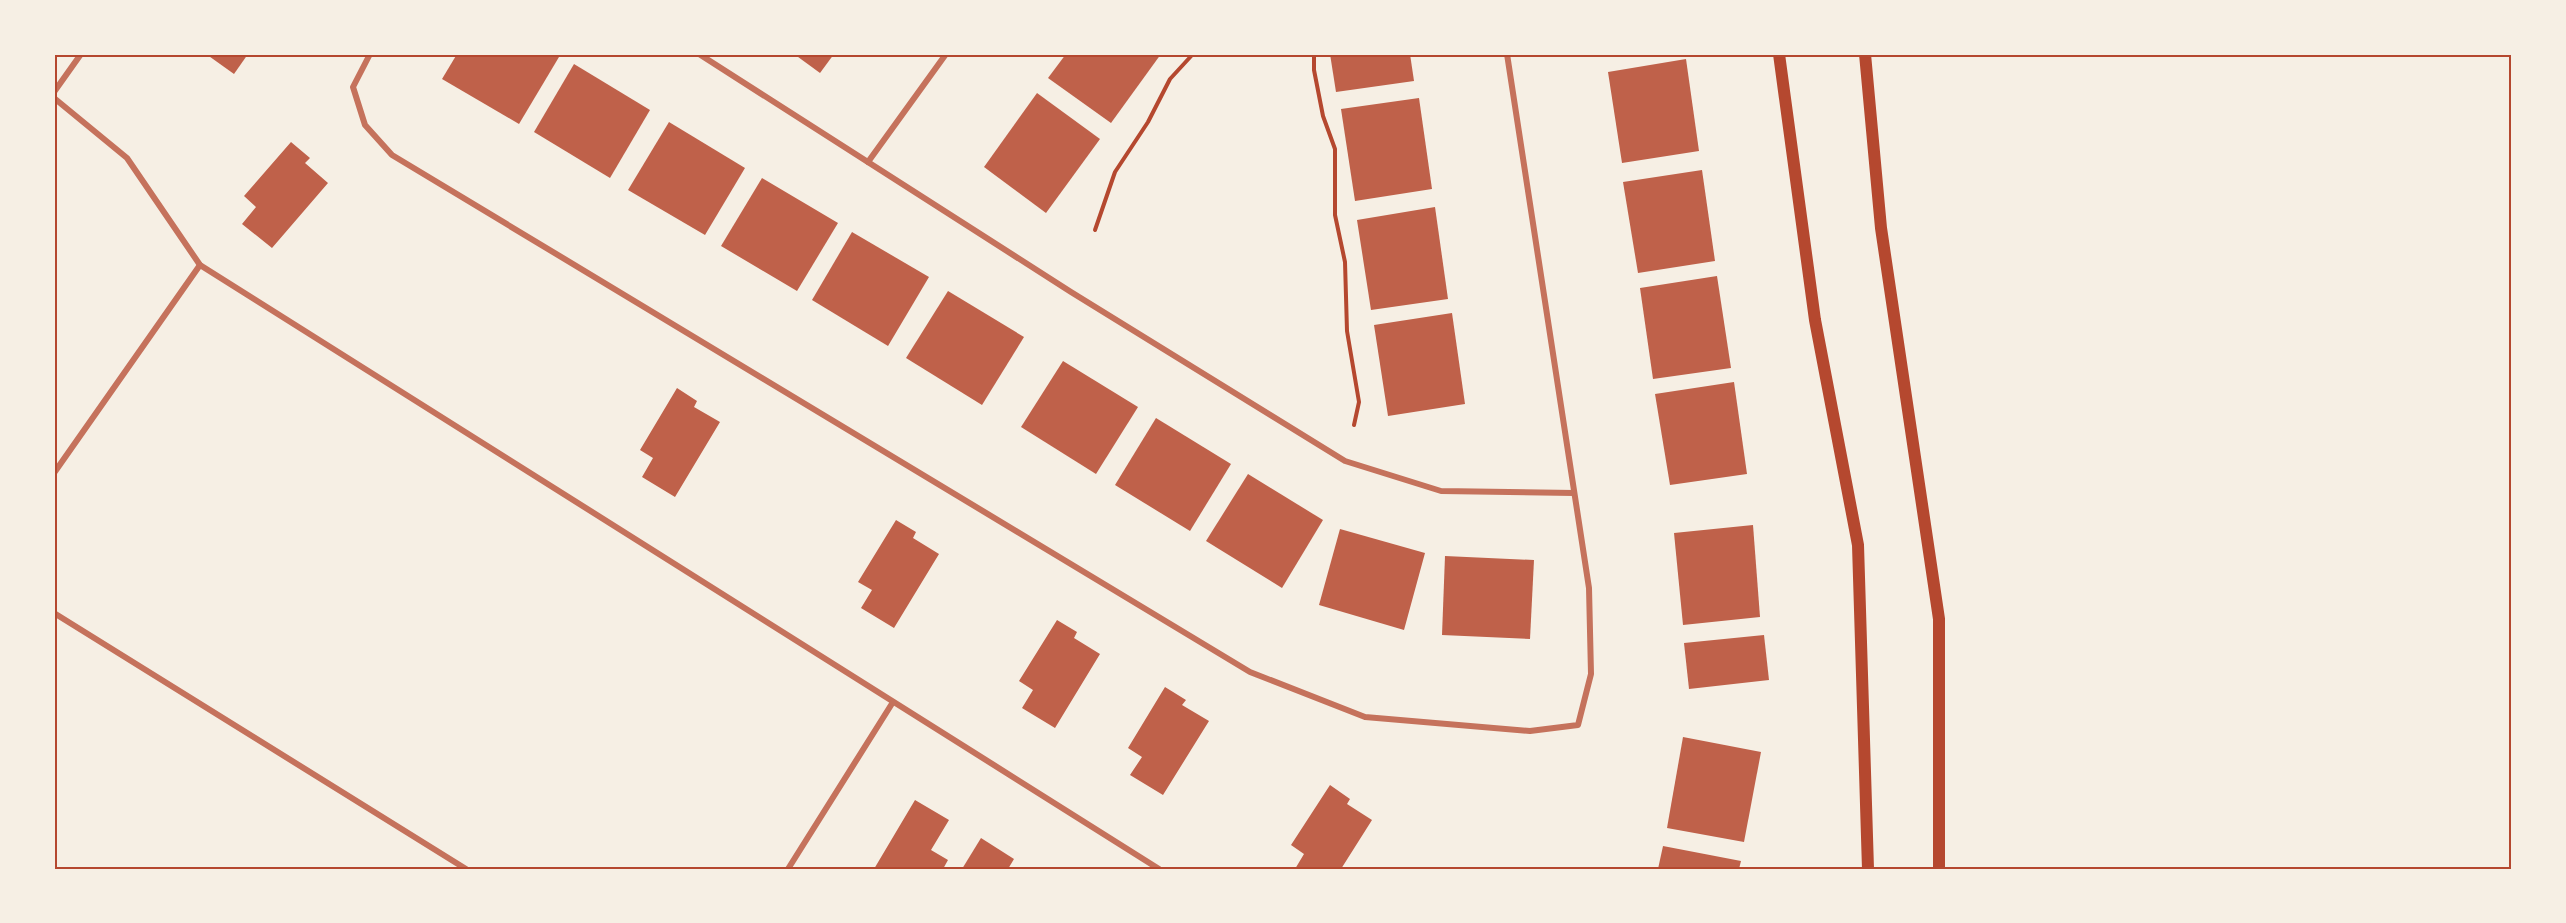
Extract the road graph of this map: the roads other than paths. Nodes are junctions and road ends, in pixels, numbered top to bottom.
1 (81, 54) edge
2 (370, 54) edge
3 (699, 54) edge
4 (946, 54) edge
5 (1508, 54) edge
6 (1779, 54) edge
7 (1865, 54) edge
8 (54, 92) edge
9 (54, 98) edge
10 (868, 162) junction
11 (200, 265) junction
12 (54, 473) edge
13 (1574, 493) junction
14 (54, 613) edge
15 (893, 702) junction
16 (466, 869) edge
17 (788, 869) edge
18 (1159, 869) edge
19 (1868, 869) edge
20 (1939, 869) edge

1 - 8 street
2 - 13 street
3 - 10 street
4 - 10 street
5 - 13 street
6 - 19 main road
7 - 20 main road
9 - 11 street
10 - 13 street
11 - 12 street
11 - 15 street
14 - 16 street
15 - 17 street
15 - 18 street

